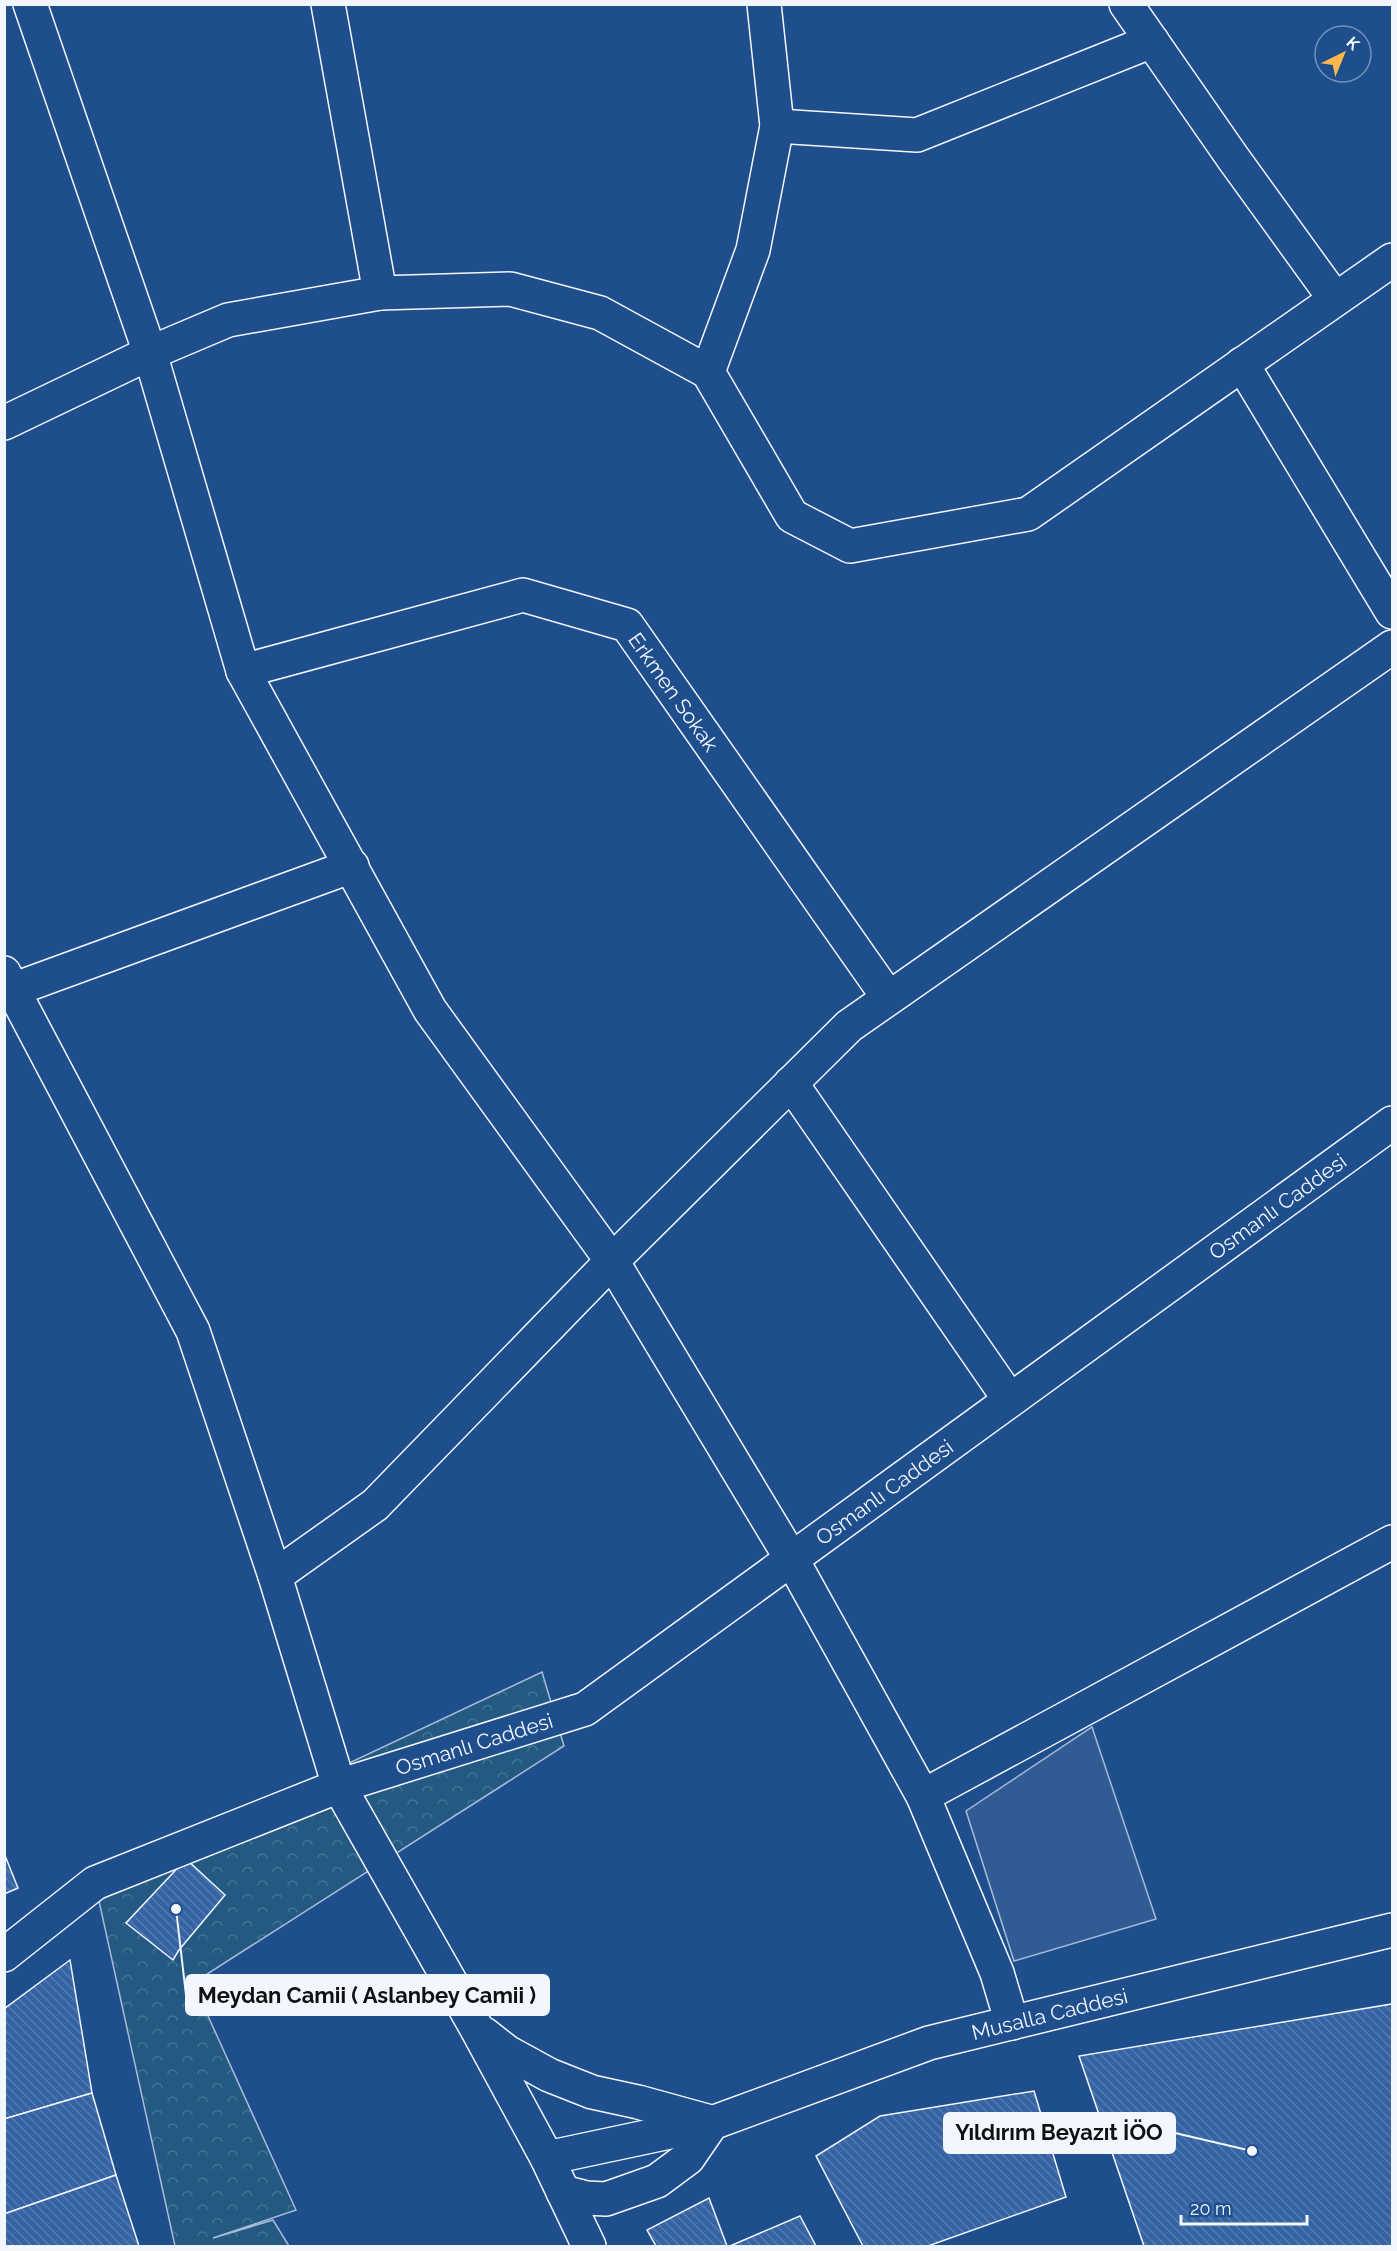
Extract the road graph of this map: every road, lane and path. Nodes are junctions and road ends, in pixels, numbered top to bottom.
1 (30, 4) edge
2 (328, 4) edge
3 (764, 4) edge
4 (1126, 4) edge
5 (1152, 41) junction
6 (777, 126) junction
7 (1392, 260) edge
8 (380, 294) junction
9 (1335, 299) junction
10 (150, 353) junction
11 (1242, 364) junction
12 (708, 372) junction
13 (4, 423) edge
14 (1392, 612) edge
15 (1392, 647) edge
16 (243, 671) junction
17 (352, 866) junction
18 (8, 985) edge
19 (888, 997) junction
20 (791, 1083) junction
21 (1392, 1123) edge
22 (612, 1261) junction
23 (1010, 1400) junction
24 (1392, 1542) edge
25 (791, 1558) junction
26 (275, 1576) junction
27 (339, 1786) junction
28 (923, 1796) junction
29 (1392, 1930) edge
30 (4, 1955) edge
31 (1012, 2023) junction
32 (477, 2029) junction
33 (712, 2123) junction
34 (547, 2158) junction
35 (563, 2192) junction
36 (589, 2247) edge

1 - 10 street
2 - 8 street
3 - 6 street
4 - 5 street
5 - 6 street
5 - 9 street
6 - 12 street
7 - 9 street
8 - 10 street
8 - 12 street
9 - 11 street
10 - 13 street
10 - 16 street
11 - 12 street
11 - 14 street
15 - 19 street
16 - 17 street
16 - 19 street, Erkmen Sokak
17 - 18 street
17 - 22 street
18 - 26 street
19 - 20 street
20 - 22 street
20 - 23 street
21 - 23 street, Osmanlı Caddesi
22 - 25 street
22 - 26 street
23 - 25 street, Osmanlı Caddesi
24 - 28 street
25 - 27 street, Osmanlı Caddesi
25 - 28 street
26 - 27 street
27 - 30 street, Osmanlı Caddesi
27 - 32 street
28 - 31 street
29 - 31 street, Musalla Caddesi
31 - 33 street, Musalla Caddesi
32 - 33 street
32 - 34 street
33 - 34 street, Musalla Caddesi
33 - 35 street
34 - 35 street
35 - 36 street

